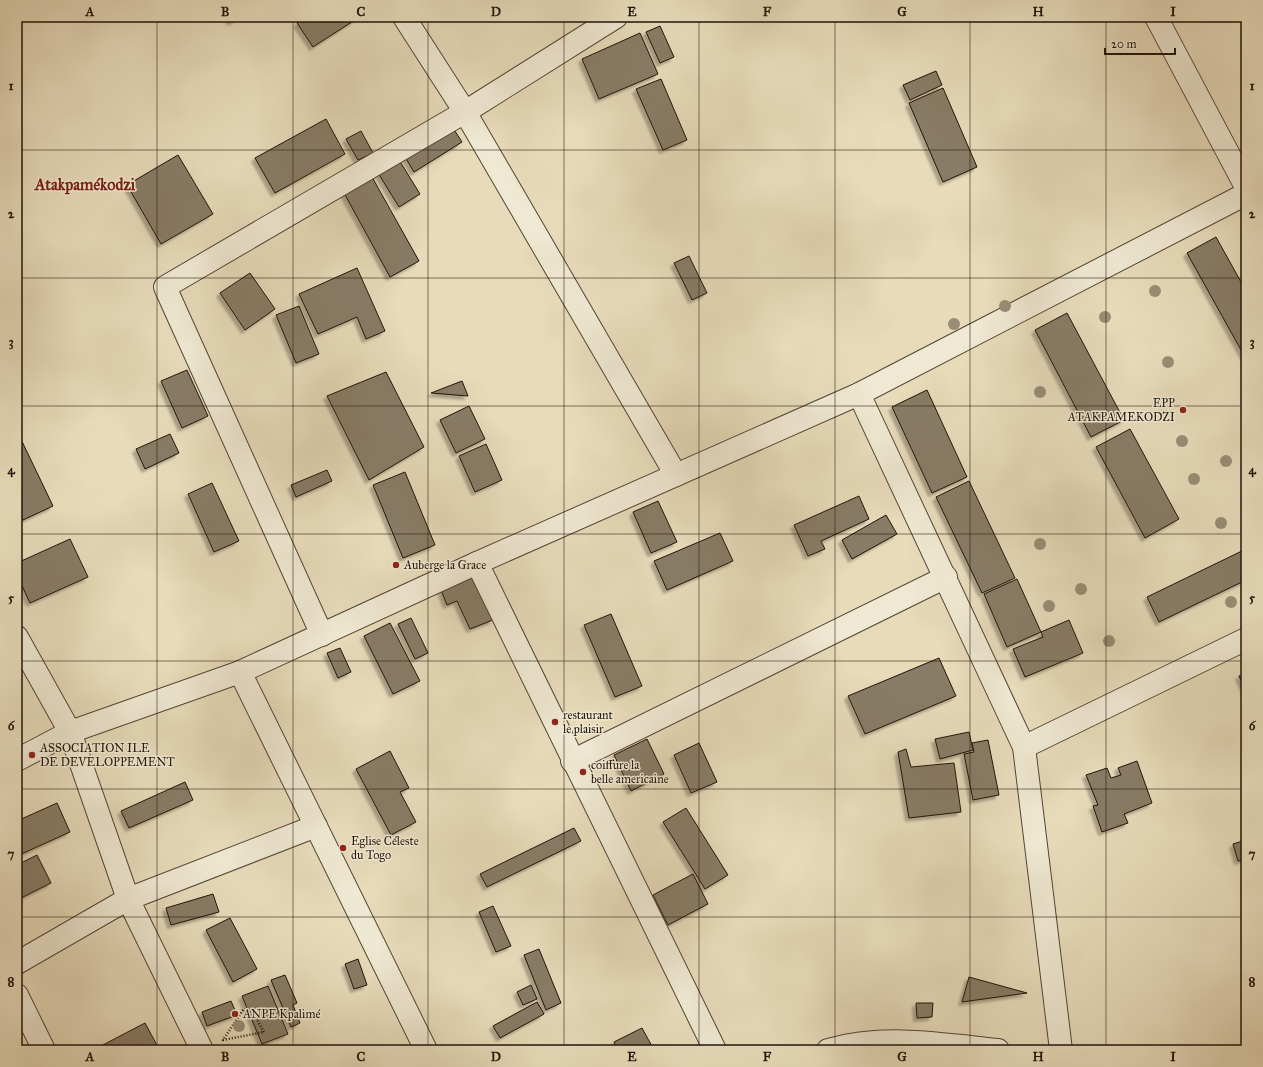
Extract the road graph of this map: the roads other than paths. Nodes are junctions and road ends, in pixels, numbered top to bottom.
1 (404, 17) edge
2 (616, 17) edge
3 (1156, 17) edge
4 (466, 112) junction
5 (1246, 187) edge
6 (1246, 194) edge
7 (859, 394) junction
8 (676, 475) junction
9 (477, 563) junction
10 (946, 577) junction
11 (322, 635) junction
12 (17, 637) edge
13 (1246, 639) edge
14 (240, 672) junction
15 (70, 732) junction
16 (1024, 747) junction
17 (17, 760) edge
18 (572, 761) junction
19 (316, 826) junction
20 (128, 899) junction
21 (17, 963) edge
22 (17, 995) edge
23 (44, 1050) edge
24 (202, 1050) edge
25 (426, 1050) edge
26 (714, 1050) edge
27 (828, 1050) edge
28 (998, 1050) edge
29 (1061, 1050) edge

1 - 4 street
2 - 4 street
3 - 5 street
4 - 8 street
4 - 11 street
6 - 7 street
7 - 8 street
7 - 10 street
8 - 9 street
9 - 11 street
9 - 18 street
10 - 16 street
10 - 18 street
11 - 14 street
12 - 15 street
13 - 16 street
14 - 15 street
14 - 19 street
15 - 17 street
15 - 20 street
16 - 29 street
18 - 26 street
19 - 20 street
19 - 25 street
20 - 21 street
20 - 24 street
22 - 23 street
27 - 28 street

